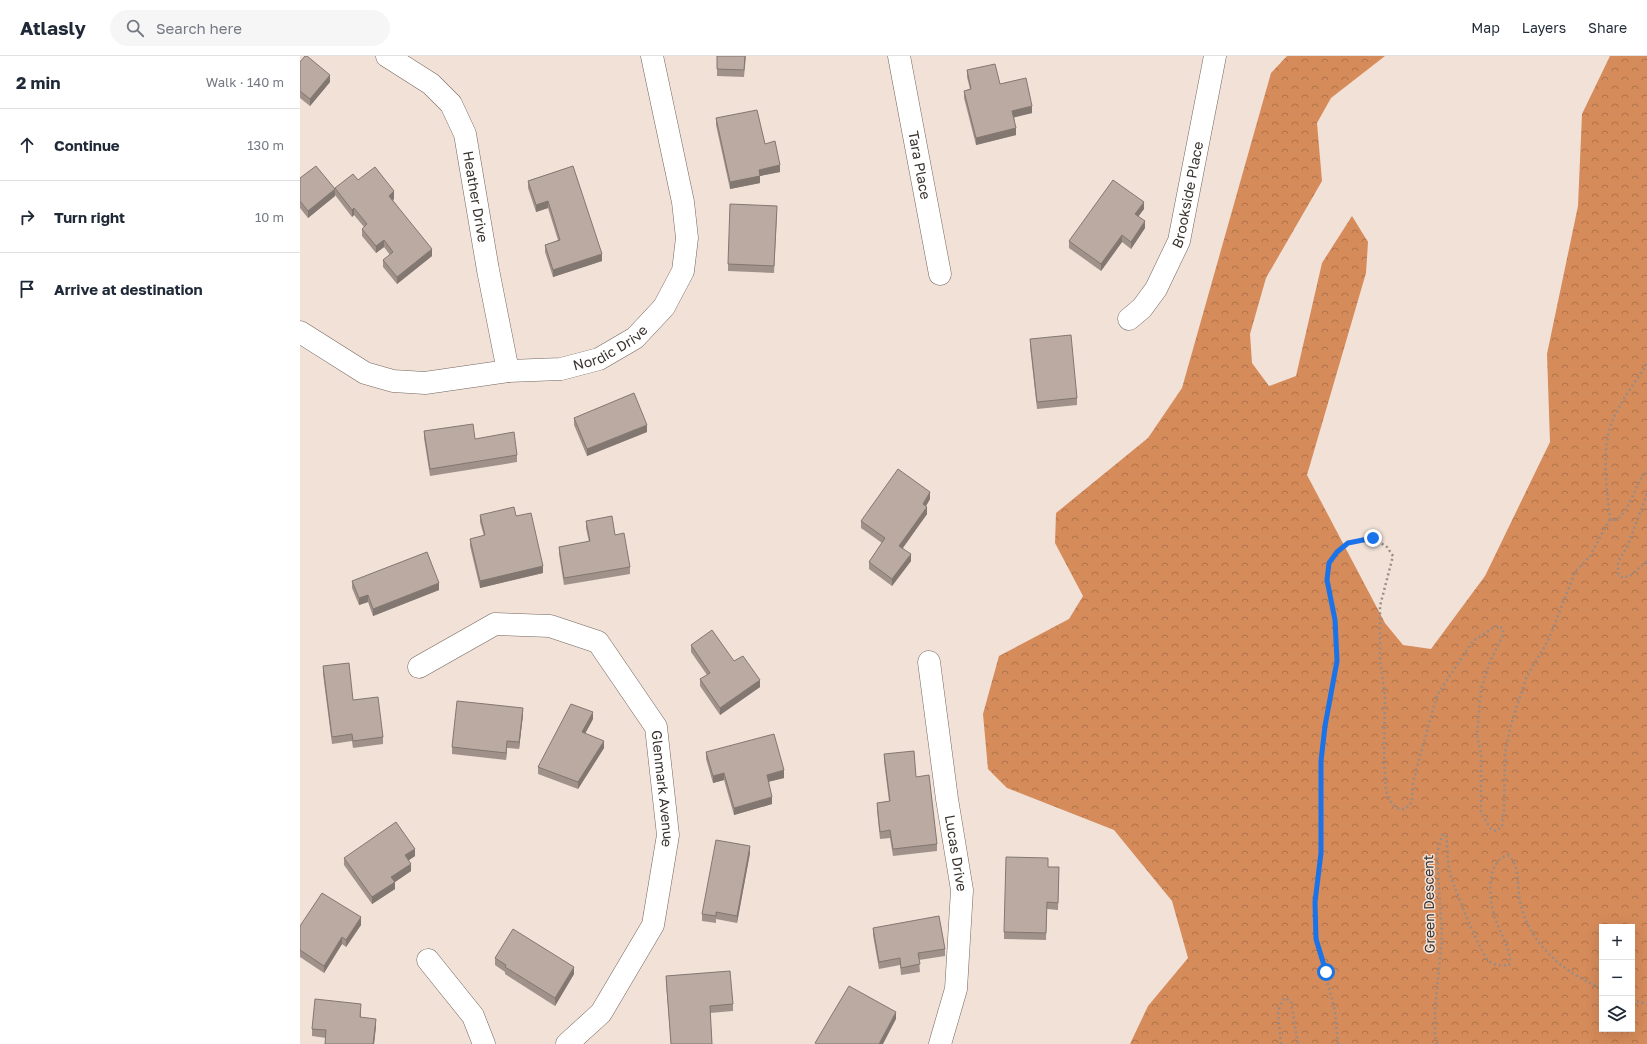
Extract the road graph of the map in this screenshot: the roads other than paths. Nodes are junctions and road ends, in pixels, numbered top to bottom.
1 (387, 56) edge
2 (652, 56) edge
3 (899, 56) edge
4 (1215, 56) edge
5 (940, 274) dead end
6 (1129, 319) dead end
7 (300, 332) edge
8 (508, 371) junction
9 (929, 662) dead end
10 (419, 667) dead end
11 (428, 960) dead end
12 (484, 1044) edge
13 (567, 1044) edge
14 (940, 1044) edge

1 - 8 street, Heather Drive
2 - 8 street, Nordic Drive
3 - 5 street, Tara Place
4 - 6 street, Brookside Place
7 - 8 street, Nordic Drive
9 - 14 street, Lucas Drive
10 - 13 street, Glenmark Avenue
11 - 12 street

